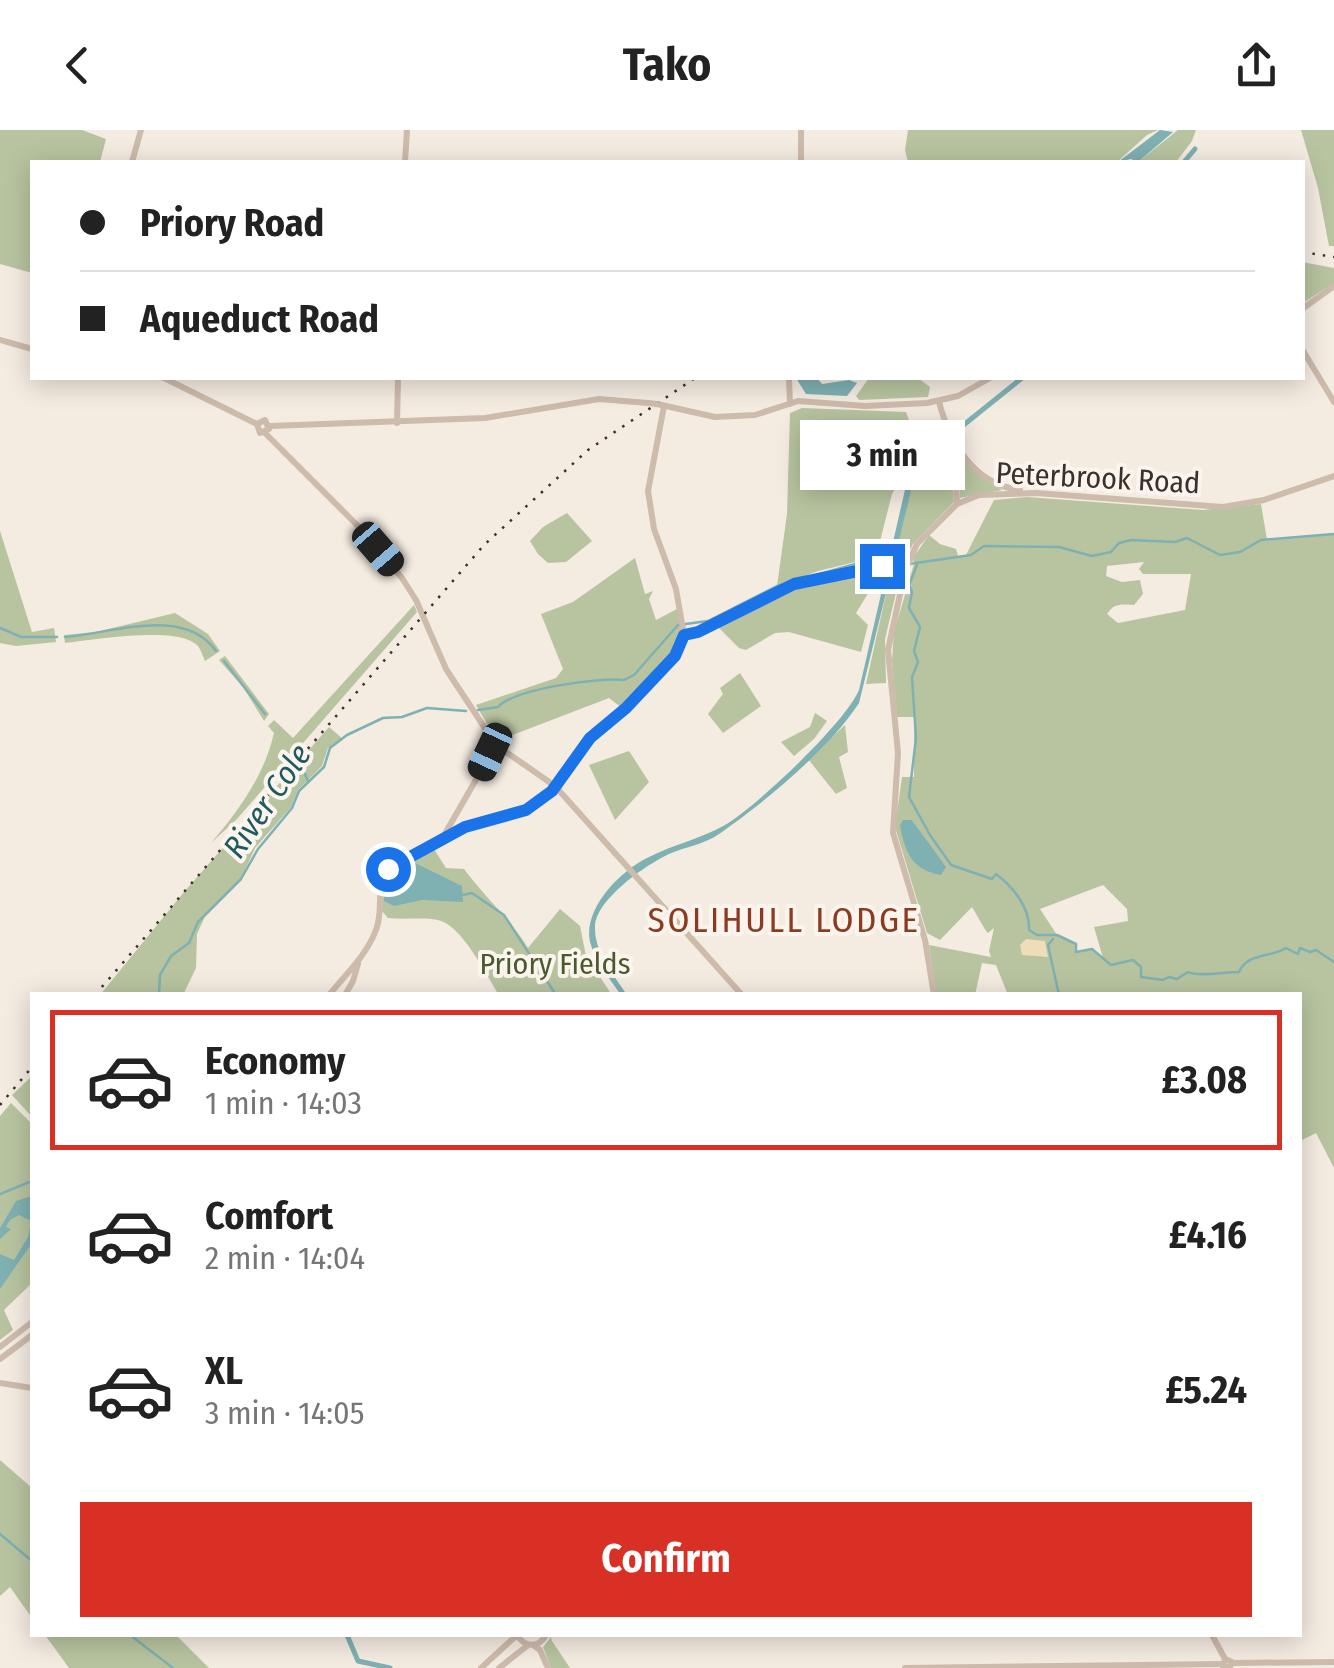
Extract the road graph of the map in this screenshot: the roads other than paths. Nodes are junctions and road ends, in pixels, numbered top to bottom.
1 (140, 130) edge
2 (406, 130) edge
3 (801, 130) edge
4 (132, 160) edge
5 (405, 160) edge
6 (801, 160) edge
7 (1334, 286) edge
8 (1305, 307) edge
9 (0, 340) edge
10 (30, 349) edge
11 (1305, 354) edge
12 (168, 380) edge
13 (398, 380) edge
14 (789, 380) edge
15 (986, 380) edge
16 (939, 402) junction
17 (1334, 402) edge
18 (790, 404) junction
19 (661, 405) junction
20 (396, 423) junction
21 (267, 430) junction
22 (952, 440) junction
23 (1334, 476) edge
24 (1036, 493) junction
25 (957, 504) junction
26 (882, 566) tunnel mouth
27 (895, 568) tunnel mouth
28 (905, 572) junction
29 (684, 632) junction
30 (496, 745) junction
31 (555, 786) junction
32 (443, 838) junction
33 (358, 962) junction
34 (332, 992) edge
35 (346, 992) edge
36 (739, 992) edge
37 (934, 992) edge
38 (30, 1324) edge
39 (30, 1336) edge
40 (0, 1347) edge
41 (0, 1359) edge
42 (0, 1383) edge
43 (30, 1388) edge
44 (514, 1637) edge
45 (519, 1637) edge
46 (544, 1637) edge
47 (1213, 1637) edge
48 (535, 1646) junction
49 (1334, 1662) edge
50 (1232, 1665) edge
51 (480, 1668) edge
52 (499, 1668) edge
53 (548, 1668) edge
54 (905, 1668) edge

1 - 4 street
2 - 5 street
3 - 6 street
7 - 8 street
9 - 10 street
11 - 17 street
12 - 21 street
13 - 20 street
14 - 18 street
15 - 16 street
16 - 18 street
16 - 22 street
18 - 19 street
19 - 20 street, bridge
19 - 29 street
20 - 21 street
21 - 30 street
22 - 24 street
22 - 25 street
23 - 24 street, Peterbrook Road
24 - 25 street, Peterbrook Road
25 - 28 street, Peterbrook Road
26 - 29 street
27 - 28 street
28 - 37 street, Peterbrook Road
29 - 31 street
30 - 31 street
30 - 32 street
31 - 32 street
31 - 36 street
32 - 33 street
33 - 34 street
33 - 35 street
38 - 40 street
39 - 41 street
42 - 43 street
44 - 51 street
45 - 48 street
46 - 48 street
47 - 50 street
48 - 52 street
48 - 53 street
49 - 50 street
50 - 54 street

